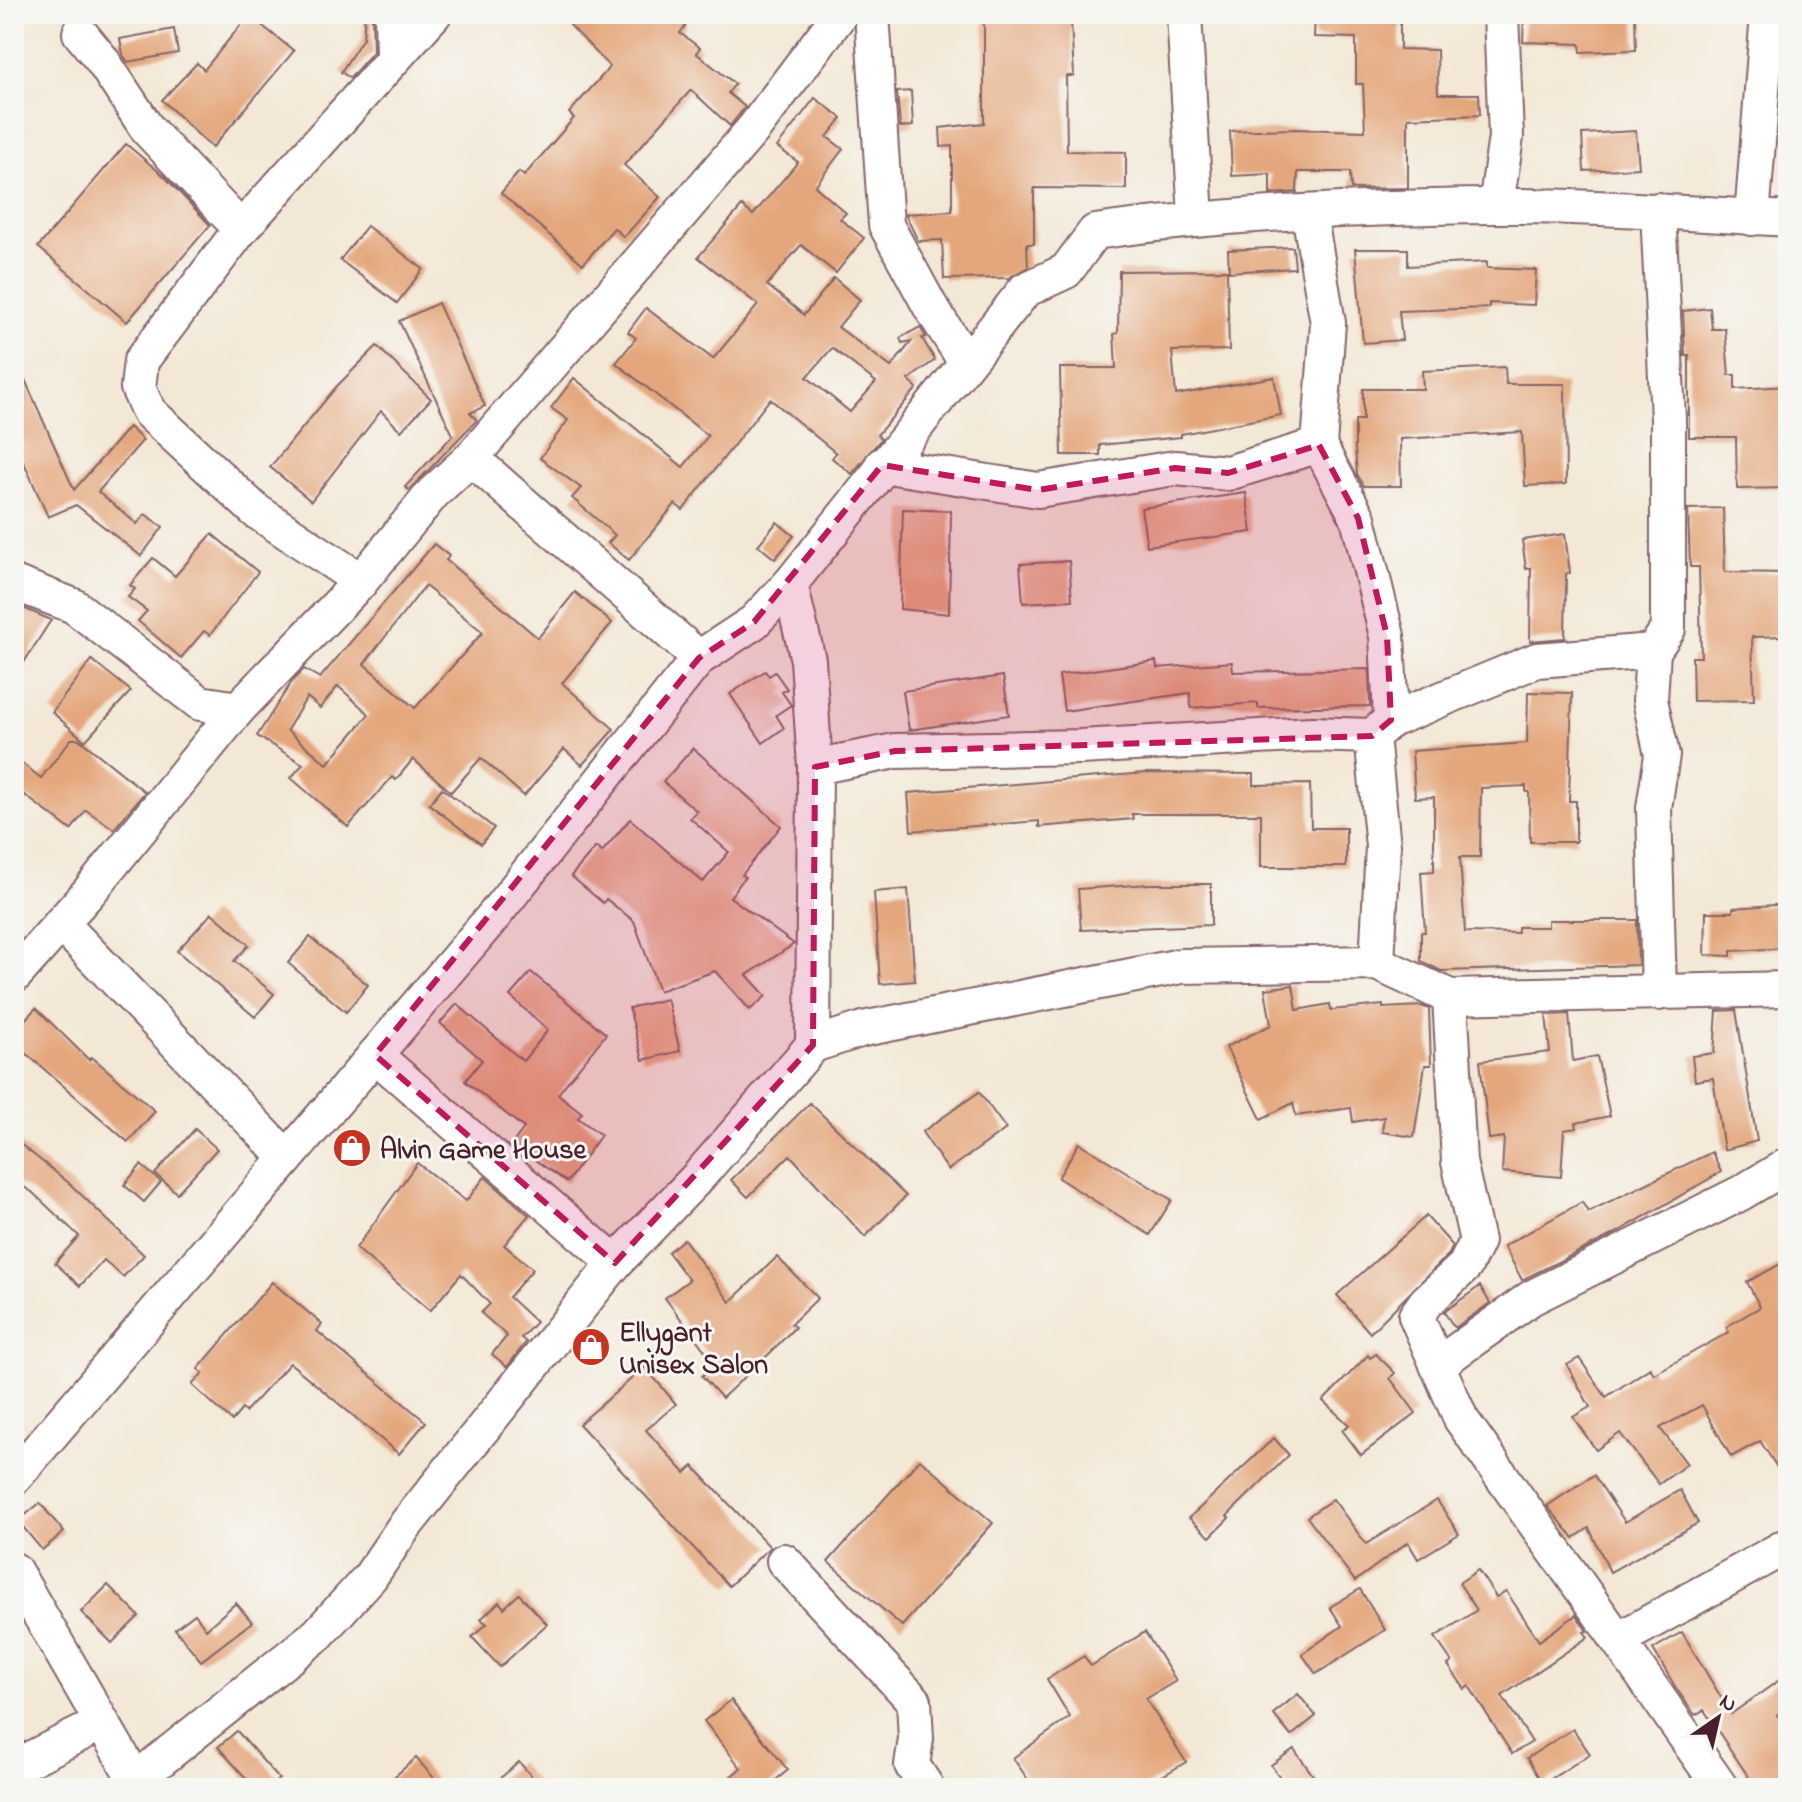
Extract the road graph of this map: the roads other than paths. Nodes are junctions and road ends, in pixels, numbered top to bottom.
1 (392, 14) edge
2 (434, 14) edge
3 (840, 14) edge
4 (872, 14) edge
5 (1184, 14) edge
6 (1501, 14) edge
7 (1768, 14) edge
8 (80, 33) dead end
9 (393, 56) junction
10 (1776, 93) edge
11 (1496, 206) junction
12 (1658, 210) junction
13 (1309, 213) junction
14 (1196, 218) junction
15 (1752, 218) junction
16 (1788, 219) edge
17 (241, 229) junction
18 (966, 362) junction
19 (1319, 445) junction
20 (471, 458) junction
21 (882, 465) junction
22 (361, 581) junction
23 (14, 583) edge
24 (790, 584) junction
25 (1653, 651) junction
26 (699, 658) junction
27 (238, 709) junction
28 (1381, 728) junction
29 (815, 767) junction
30 (61, 923) junction
31 (1377, 963) junction
32 (14, 976) edge
33 (1788, 989) edge
34 (1659, 993) junction
35 (1450, 997) junction
36 (813, 1045) junction
37 (375, 1055) junction
38 (287, 1158) junction
39 (1788, 1165) edge
40 (615, 1263) junction
41 (1437, 1365) junction
42 (14, 1478) edge
43 (1788, 1545) edge
44 (784, 1561) dead end
45 (14, 1570) edge
46 (1618, 1640) junction
47 (100, 1724) junction
48 (14, 1767) edge
49 (137, 1784) edge
50 (927, 1788) edge
51 (1721, 1788) edge

1 - 9 street
2 - 9 street
3 - 20 street
4 - 18 street
5 - 14 street
6 - 11 street
7 - 10 street
8 - 17 street
9 - 17 street
10 - 15 street
11 - 12 street
11 - 13 street
12 - 15 street
12 - 25 street
13 - 14 street
13 - 19 street
14 - 18 street
15 - 16 street
17 - 22 street
18 - 21 street
19 - 21 street
19 - 28 street
20 - 22 street
20 - 26 street
21 - 24 street
22 - 27 street
23 - 27 street
24 - 26 street
24 - 29 street
25 - 28 street
25 - 34 street
26 - 37 street
27 - 30 street
28 - 29 street
28 - 31 street
29 - 36 street
30 - 32 street
30 - 38 street
31 - 35 street
31 - 36 street
33 - 34 street
34 - 35 street
35 - 41 street
36 - 40 street
37 - 38 street
37 - 40 street
38 - 42 street
39 - 41 street
40 - 49 street
41 - 46 street
43 - 46 street
44 - 50 street
45 - 47 street
46 - 51 street
47 - 48 street
47 - 49 street

